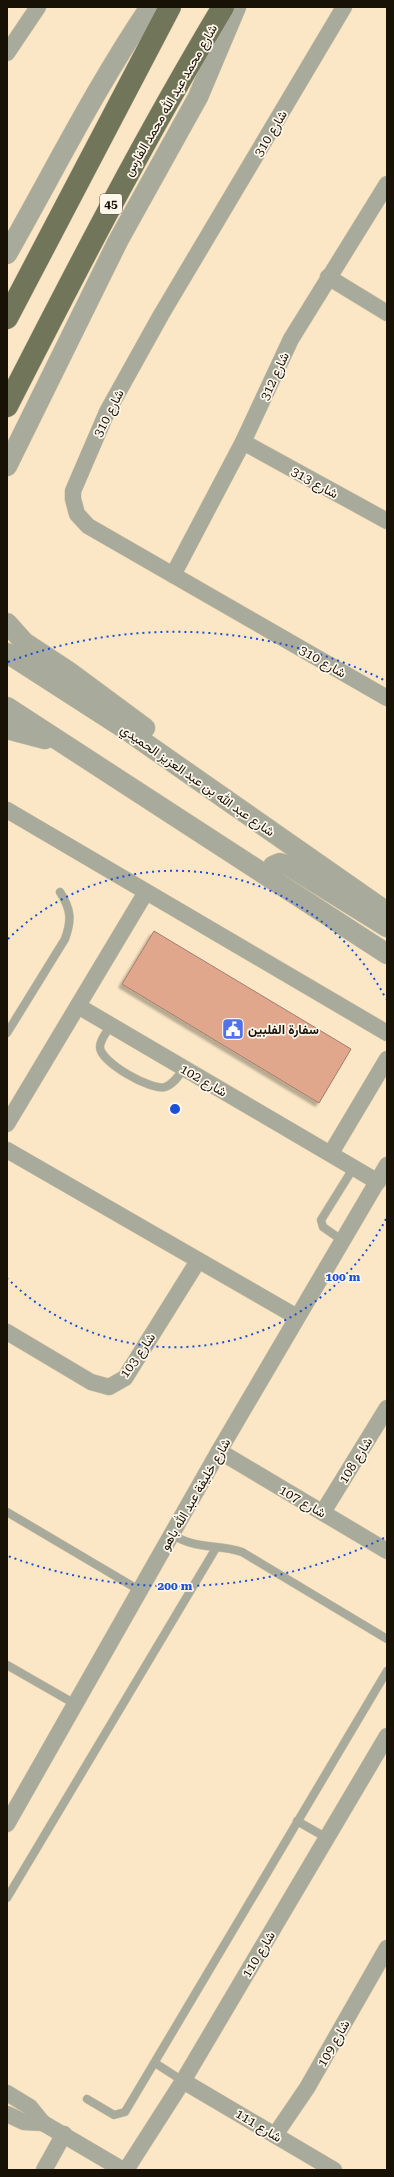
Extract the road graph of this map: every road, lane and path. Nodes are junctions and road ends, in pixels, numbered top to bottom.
1 (38, 7) edge
2 (134, 7) edge
3 (150, 7) edge
4 (170, 7) edge
5 (223, 7) edge
6 (236, 7) edge
7 (344, 7) edge
8 (121, 52) junction
9 (7, 53) edge
10 (387, 184) edge
11 (7, 254) edge
12 (328, 277) junction
13 (387, 313) edge
14 (7, 318) edge
15 (7, 406) edge
16 (243, 442) junction
17 (7, 466) edge
18 (387, 521) edge
19 (173, 575) junction
20 (7, 623) edge
21 (7, 653) edge
22 (387, 698) edge
23 (7, 706) edge
24 (7, 729) edge
25 (73, 749) junction
26 (203, 783) junction
27 (7, 810) edge
28 (268, 876) junction
29 (60, 892) dead end
30 (146, 892) junction
31 (387, 912) edge
32 (387, 927) edge
33 (387, 954) edge
34 (78, 1006) junction
35 (111, 1025) junction
36 (7, 1033) edge
37 (387, 1033) edge
38 (387, 1059) edge
39 (184, 1068) junction
40 (7, 1124) edge
41 (7, 1150) edge
42 (331, 1153) junction
43 (387, 1166) edge
44 (354, 1167) junction
45 (378, 1182) junction
46 (343, 1241) junction
47 (198, 1261) junction
48 (298, 1317) junction
49 (7, 1332) edge
50 (387, 1408) edge
51 (219, 1451) junction
52 (7, 1512) edge
53 (323, 1512) junction
54 (171, 1534) junction
55 (216, 1548) junction
56 (387, 1551) edge
57 (139, 1590) junction
58 (387, 1639) edge
59 (7, 1665) edge
60 (387, 1670) edge
61 (75, 1704) junction
62 (387, 1736) edge
63 (297, 1821) junction
64 (7, 1824) edge
65 (327, 1838) junction
66 (7, 1898) edge
67 (387, 1948) edge
68 (155, 2063) junction
69 (183, 2081) junction
70 (7, 2093) edge
71 (87, 2099) dead end
72 (7, 2114) edge
73 (43, 2123) junction
74 (64, 2134) junction
75 (275, 2135) junction
76 (44, 2170) edge
77 (123, 2170) edge
78 (126, 2170) edge
79 (334, 2170) edge

1 - 9 street
2 - 8 street
3 - 8 street
4 - 14 main road
5 - 15 main road, شارع محمد عبد الله محمد الفارس / 45
6 - 17 street
7 - 19 street, شارع 310
8 - 11 street
10 - 12 street, شارع 312
12 - 13 street
12 - 16 street, شارع 312
16 - 18 street, شارع 313
16 - 19 street, شارع 312
19 - 22 street, شارع 310
20 - 26 street
21 - 26 street, شارع عبد الله بن عبد العزيز الحميدي
23 - 25 street
24 - 25 street
25 - 28 street
26 - 31 street, شارع عبد الله بن عبد العزيز الحميدي
27 - 30 street
28 - 32 street
28 - 33 street
29 - 36 lane
30 - 34 street
30 - 37 street
34 - 35 street, شارع 102
34 - 40 street
35 - 39 street, شارع 102
35 - 39 lane
38 - 42 street
39 - 42 street, شارع 102
41 - 47 street
42 - 44 street, شارع 102
43 - 45 street, شارع خليفة عبد الله باهو
44 - 45 street, شارع 102
44 - 46 lane
45 - 46 street, شارع خليفة عبد الله باهو
46 - 48 street, شارع خليفة عبد الله باهو
47 - 48 street
47 - 49 street, شارع 103
48 - 51 street, شارع خليفة عبد الله باهو
50 - 53 street, شارع 108
51 - 53 street, شارع 107
51 - 54 street, شارع خليفة عبد الله باهو
52 - 57 lane
53 - 56 street, شارع 107
54 - 55 lane
54 - 57 street, شارع خليفة عبد الله باهو
55 - 58 lane
55 - 66 lane
57 - 61 street, شارع خليفة عبد الله باهو
59 - 61 lane
60 - 63 lane
61 - 64 street, شارع خليفة عبد الله باهو
62 - 65 street, شارع 110
63 - 65 lane
63 - 68 lane
65 - 69 street, شارع 110
67 - 75 street, شارع 109
68 - 69 lane
68 - 71 lane
69 - 75 street, شارع 111
69 - 78 street, شارع 110
70 - 73 street
72 - 73 street
73 - 74 street
74 - 76 street
74 - 77 street
75 - 79 street, شارع 111

